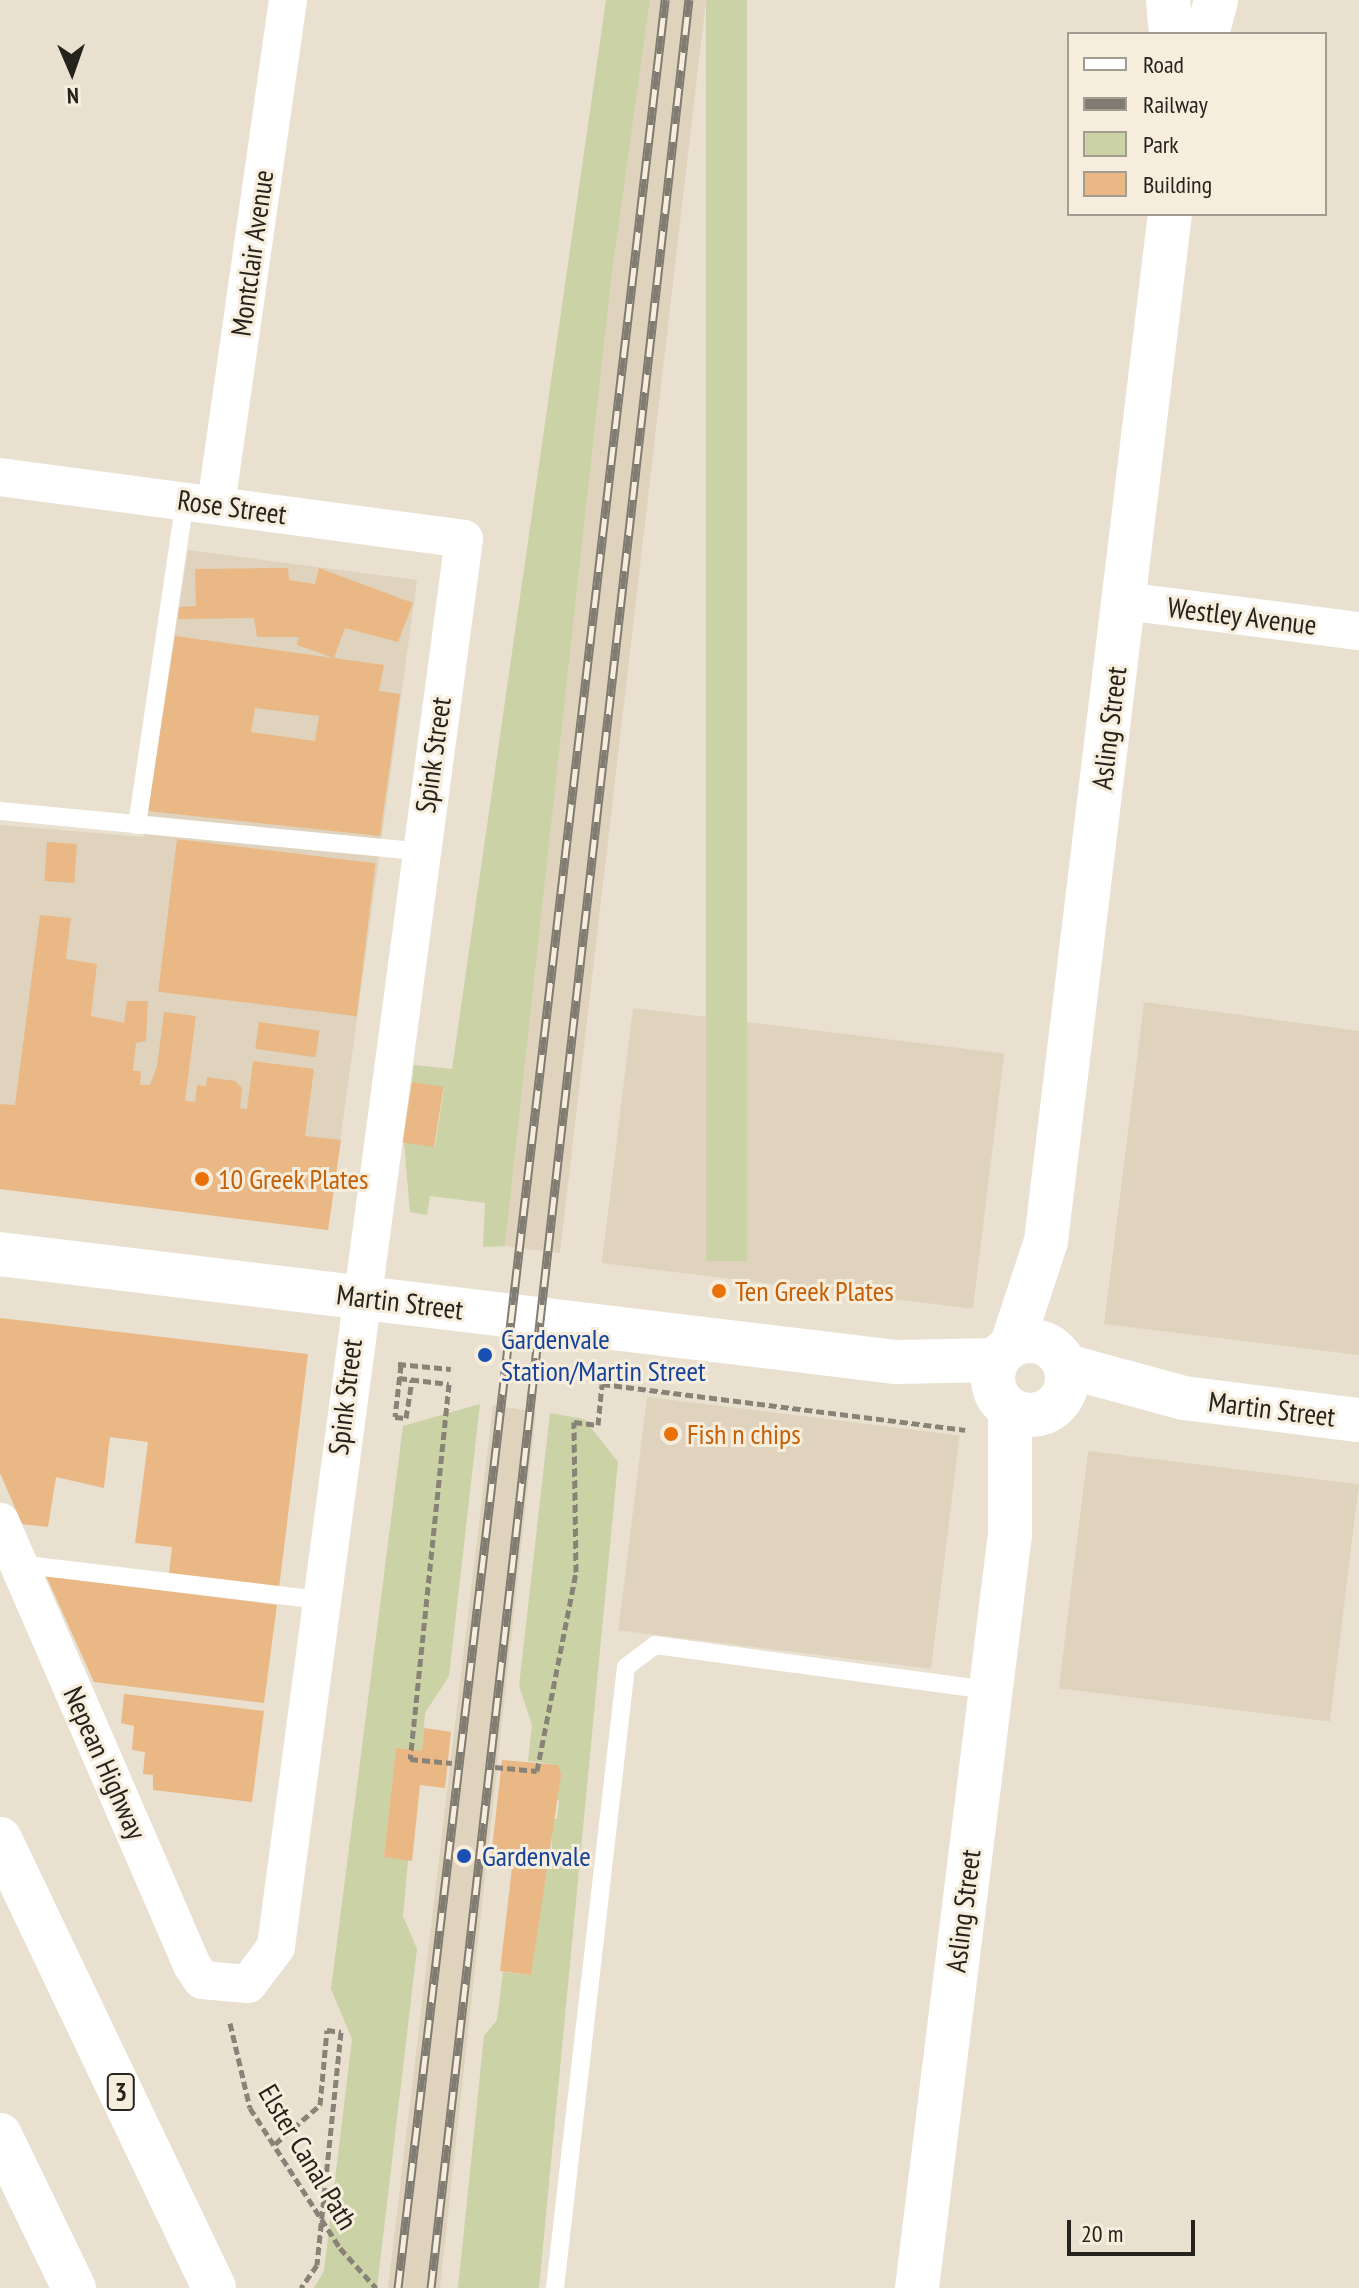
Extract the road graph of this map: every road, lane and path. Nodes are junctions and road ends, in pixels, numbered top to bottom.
1 (288, 0) edge
2 (1168, 0) edge
3 (1216, 0) edge
4 (1171, 32) edge
5 (1208, 32) edge
6 (1170, 216) edge
7 (0, 477) edge
8 (201, 503) junction
9 (464, 539) joint
10 (1124, 601) junction
11 (1359, 631) edge
12 (0, 811) edge
13 (137, 825) junction
14 (419, 851) junction
15 (0, 1254) edge
16 (358, 1297) junction
17 (350, 1358) junction
18 (401, 1365) junction
19 (451, 1369) dead end
20 (399, 1378) junction
21 (412, 1379) junction
22 (1030, 1379) junction
23 (1359, 1420) edge
24 (965, 1430) dead end
25 (0, 1522) edge
26 (18, 1564) junction
27 (319, 1600) junction
28 (990, 1690) junction
29 (452, 1763) dead end
30 (495, 1767) dead end
31 (0, 1839) edge
32 (224, 1987) junction
33 (0, 2135) edge
34 (275, 2144) junction
35 (74, 2288) edge
36 (214, 2288) edge
37 (301, 2288) edge
38 (376, 2288) edge
39 (555, 2288) edge
40 (917, 2288) edge

1 - 8 street, Montclair Avenue
2 - 4 main road
3 - 5 main road
6 - 10 main road, Asling Street
7 - 8 street, Rose Street
8 - 9 street, Rose Street
8 - 13 lane
9 - 14 street, Spink Street
10 - 11 street, Westley Avenue
10 - 22 main road, Asling Street
12 - 13 lane
13 - 14 lane
14 - 16 street, Spink Street
15 - 16 main road, Martin Street
16 - 17 street, Spink Street
16 - 22 main road, Martin Street
17 - 18 path
17 - 27 street, Spink Street
18 - 19 path
18 - 20 path
20 - 21 path
20 - 21 path
21 - 29 path
22 - 23 main road, Martin Street
22 - 28 main road, Asling Street
24 - 30 path
25 - 26 street, Nepean Highway
26 - 27 lane
26 - 32 street, Nepean Highway
27 - 32 street, Spink Street
28 - 39 lane
28 - 40 main road, Asling Street
31 - 36 main road, 3
32 - 34 path, Elster Canal Path
33 - 35 main road
34 - 37 path
34 - 38 path, Elster Canal Path

